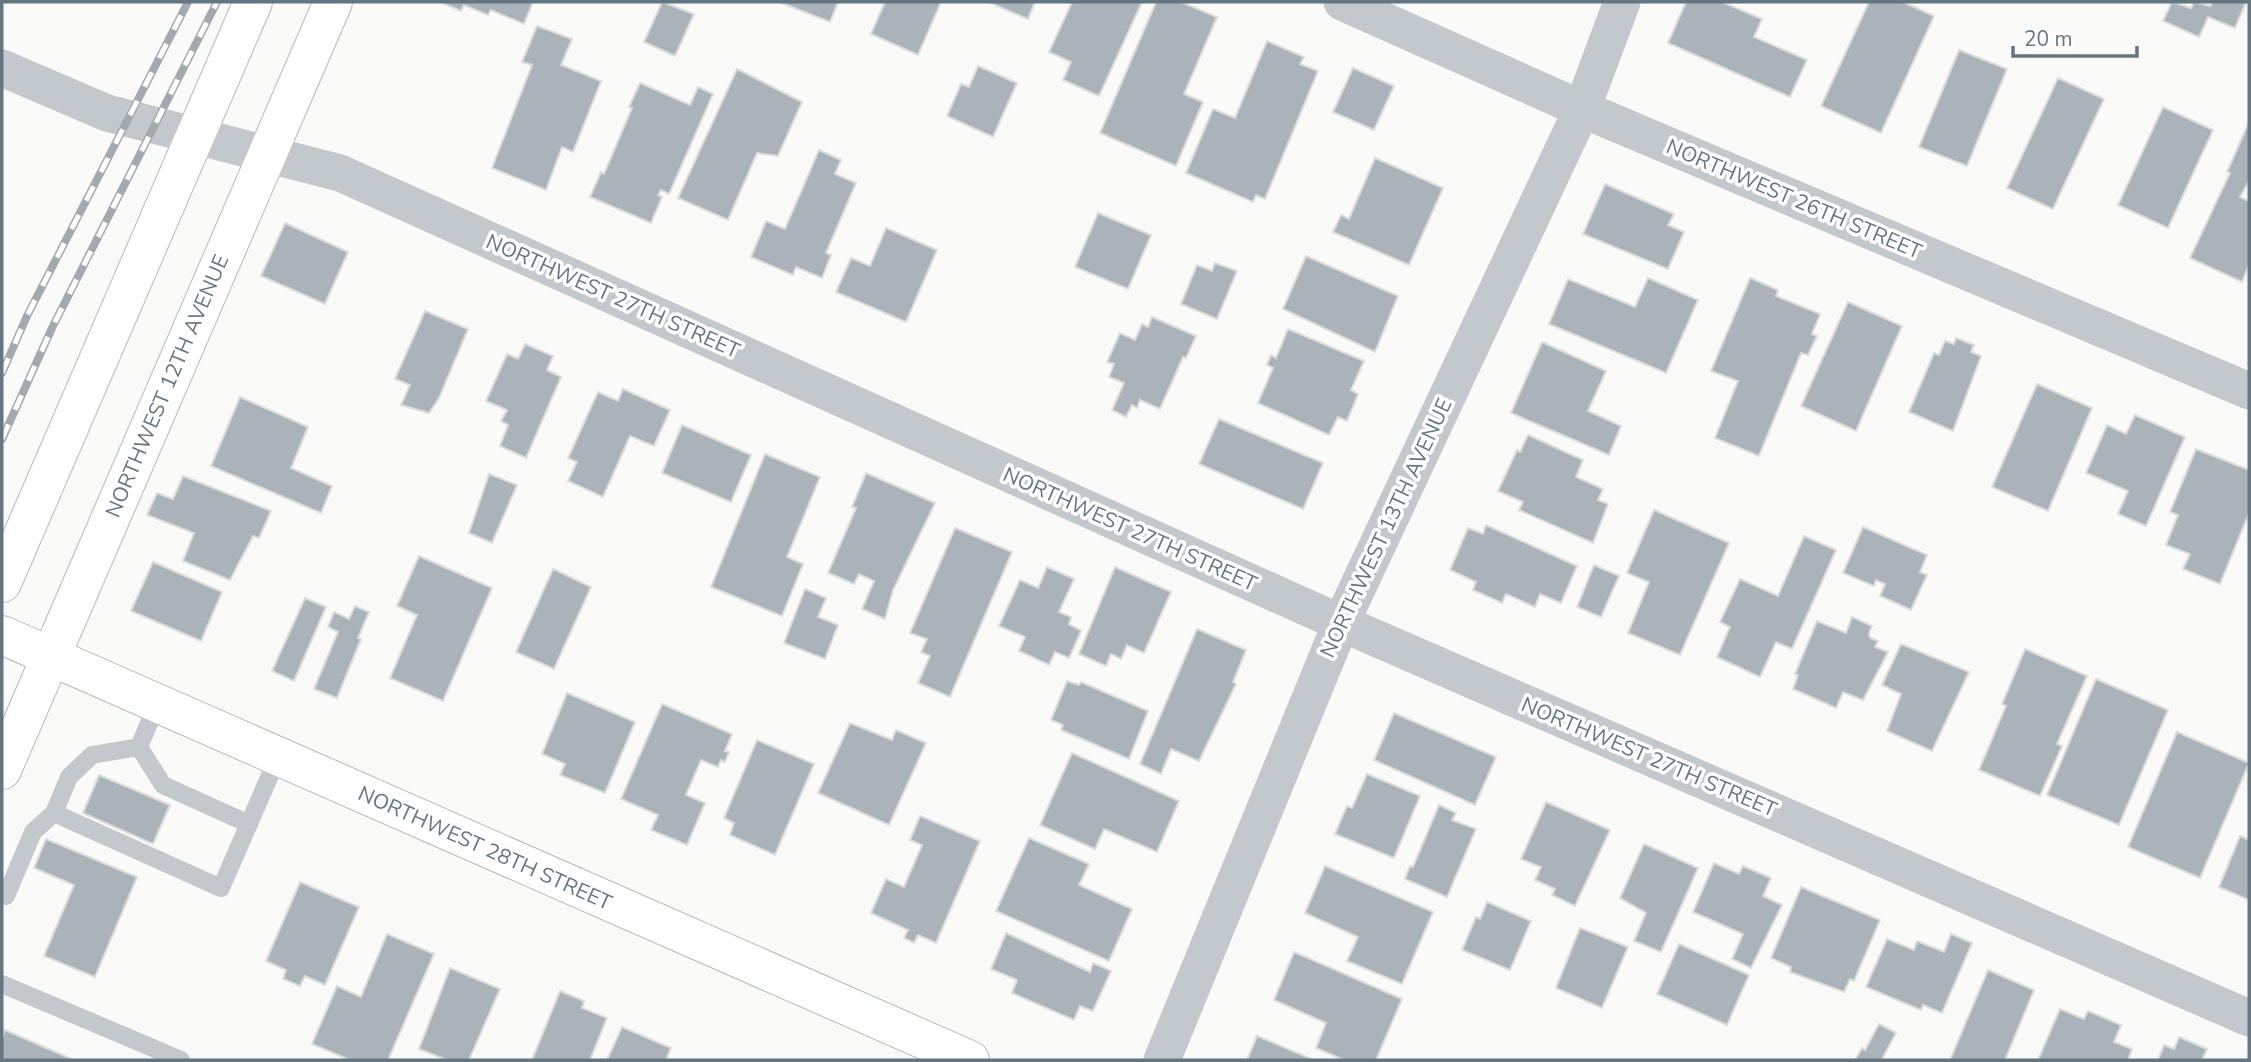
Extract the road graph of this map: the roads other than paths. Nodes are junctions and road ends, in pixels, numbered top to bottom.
1 (253, 2) edge
2 (333, 2) edge
3 (1342, 2) edge
4 (1622, 2) edge
5 (2, 68) edge
6 (1582, 109) junction
7 (194, 136) junction
8 (267, 156) junction
9 (2249, 391) edge
10 (2, 583) edge
11 (1341, 623) junction
12 (2, 635) edge
13 (50, 657) junction
14 (157, 704) junction
15 (139, 747) junction
16 (278, 757) junction
17 (2, 770) edge
18 (54, 813) junction
19 (249, 824) junction
20 (6, 896) dead end
21 (2, 984) edge
22 (2249, 1018) edge
23 (181, 1060) edge
24 (970, 1060) edge
25 (1162, 1060) edge

1 - 7 main road
2 - 8 main road, NORTHWEST 12TH AVENUE
3 - 6 street, NORTHWEST 26TH STREET
4 - 6 street, NORTHWEST 13TH AVENUE
5 - 7 street, NORTHWEST 27TH STREET
6 - 9 street, NORTHWEST 26TH STREET
6 - 11 street, NORTHWEST 13TH AVENUE
7 - 8 street, NORTHWEST 27TH STREET
7 - 10 main road
8 - 11 street, NORTHWEST 27TH STREET
8 - 13 main road, NORTHWEST 12TH AVENUE
11 - 22 street, NORTHWEST 27TH STREET
11 - 25 street, NORTHWEST 13TH AVENUE
12 - 13 main road, NORTHWEST 28TH STREET
13 - 14 main road, NORTHWEST 28TH STREET
13 - 17 main road, NORTHWEST 12TH AVENUE
14 - 15 lane
14 - 16 main road, NORTHWEST 28TH STREET
15 - 18 lane
15 - 19 lane
16 - 19 lane
16 - 24 main road, NORTHWEST 28TH STREET
18 - 19 lane
18 - 20 lane
21 - 23 lane

